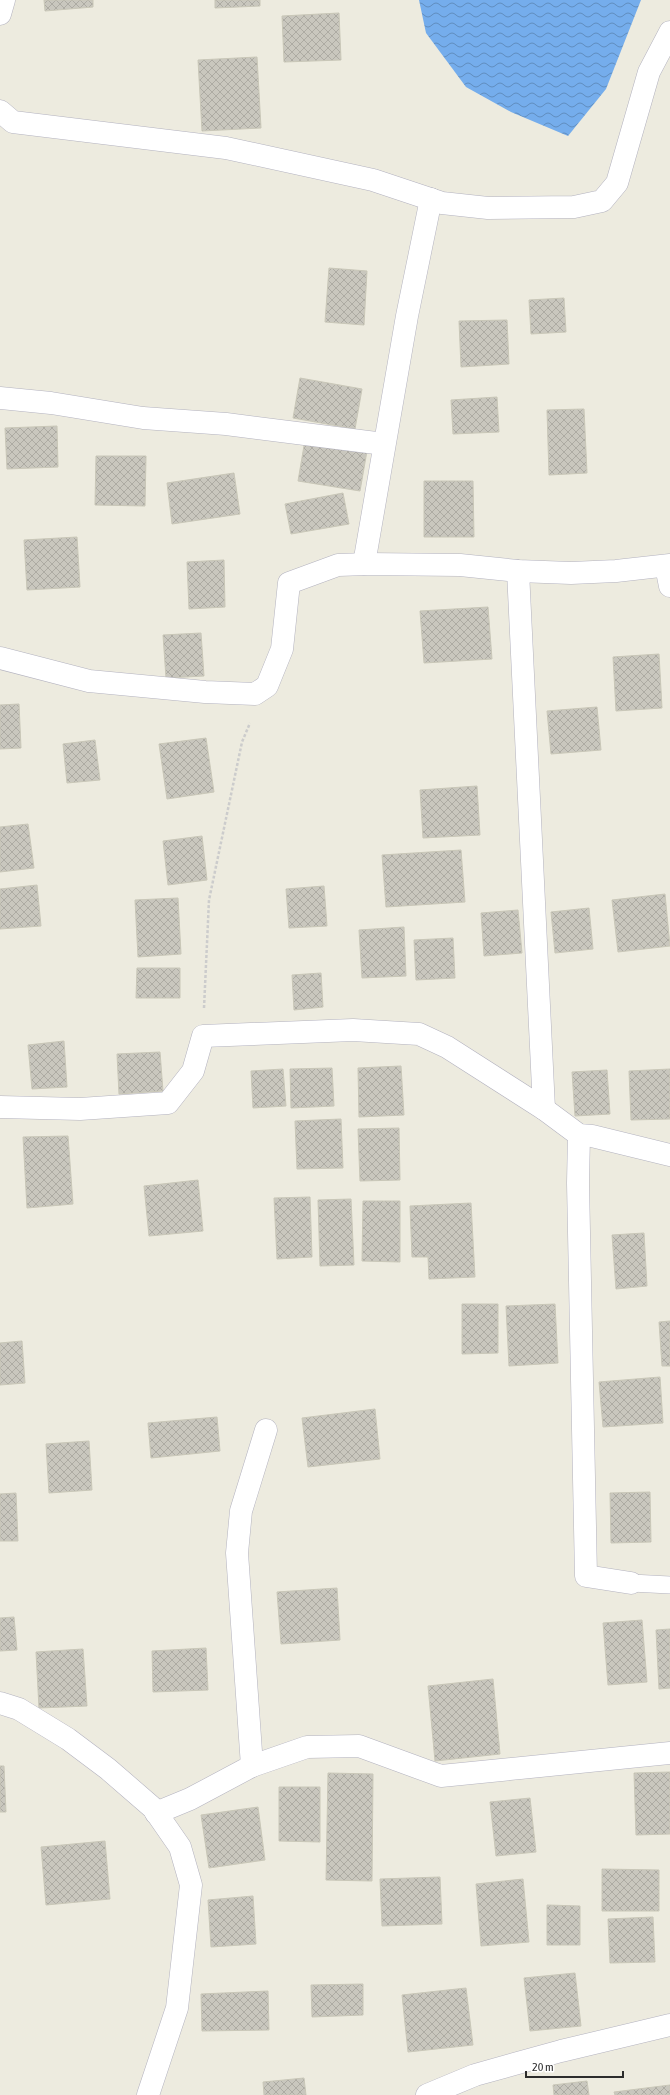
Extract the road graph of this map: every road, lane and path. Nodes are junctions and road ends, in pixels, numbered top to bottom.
1 (4, 0) edge
2 (0, 14) edge
3 (670, 32) edge
4 (0, 111) edge
5 (431, 199) junction
6 (0, 398) edge
7 (384, 444) junction
8 (364, 564) junction
9 (518, 571) junction
10 (669, 572) edge
11 (0, 658) edge
12 (267, 686) junction
13 (203, 1036) junction
14 (0, 1107) edge
15 (544, 1109) junction
16 (579, 1135) junction
17 (670, 1155) edge
18 (266, 1430) dead end
19 (631, 1583) joint
20 (670, 1585) edge
21 (0, 1703) edge
22 (670, 1753) edge
23 (252, 1766) junction
24 (156, 1813) junction
25 (670, 2025) edge
26 (148, 2095) edge
27 (427, 2095) edge

1 - 2 street
3 - 5 street
4 - 5 street
5 - 7 street
6 - 7 street
7 - 8 street
8 - 9 street
8 - 12 street
9 - 10 street
9 - 15 street
11 - 12 street
12 - 13 path
13 - 14 street
13 - 15 street
15 - 16 street
16 - 17 street
16 - 19 street
18 - 23 street
19 - 20 lane
21 - 24 street
22 - 23 street
23 - 24 street
24 - 26 street
25 - 27 street

